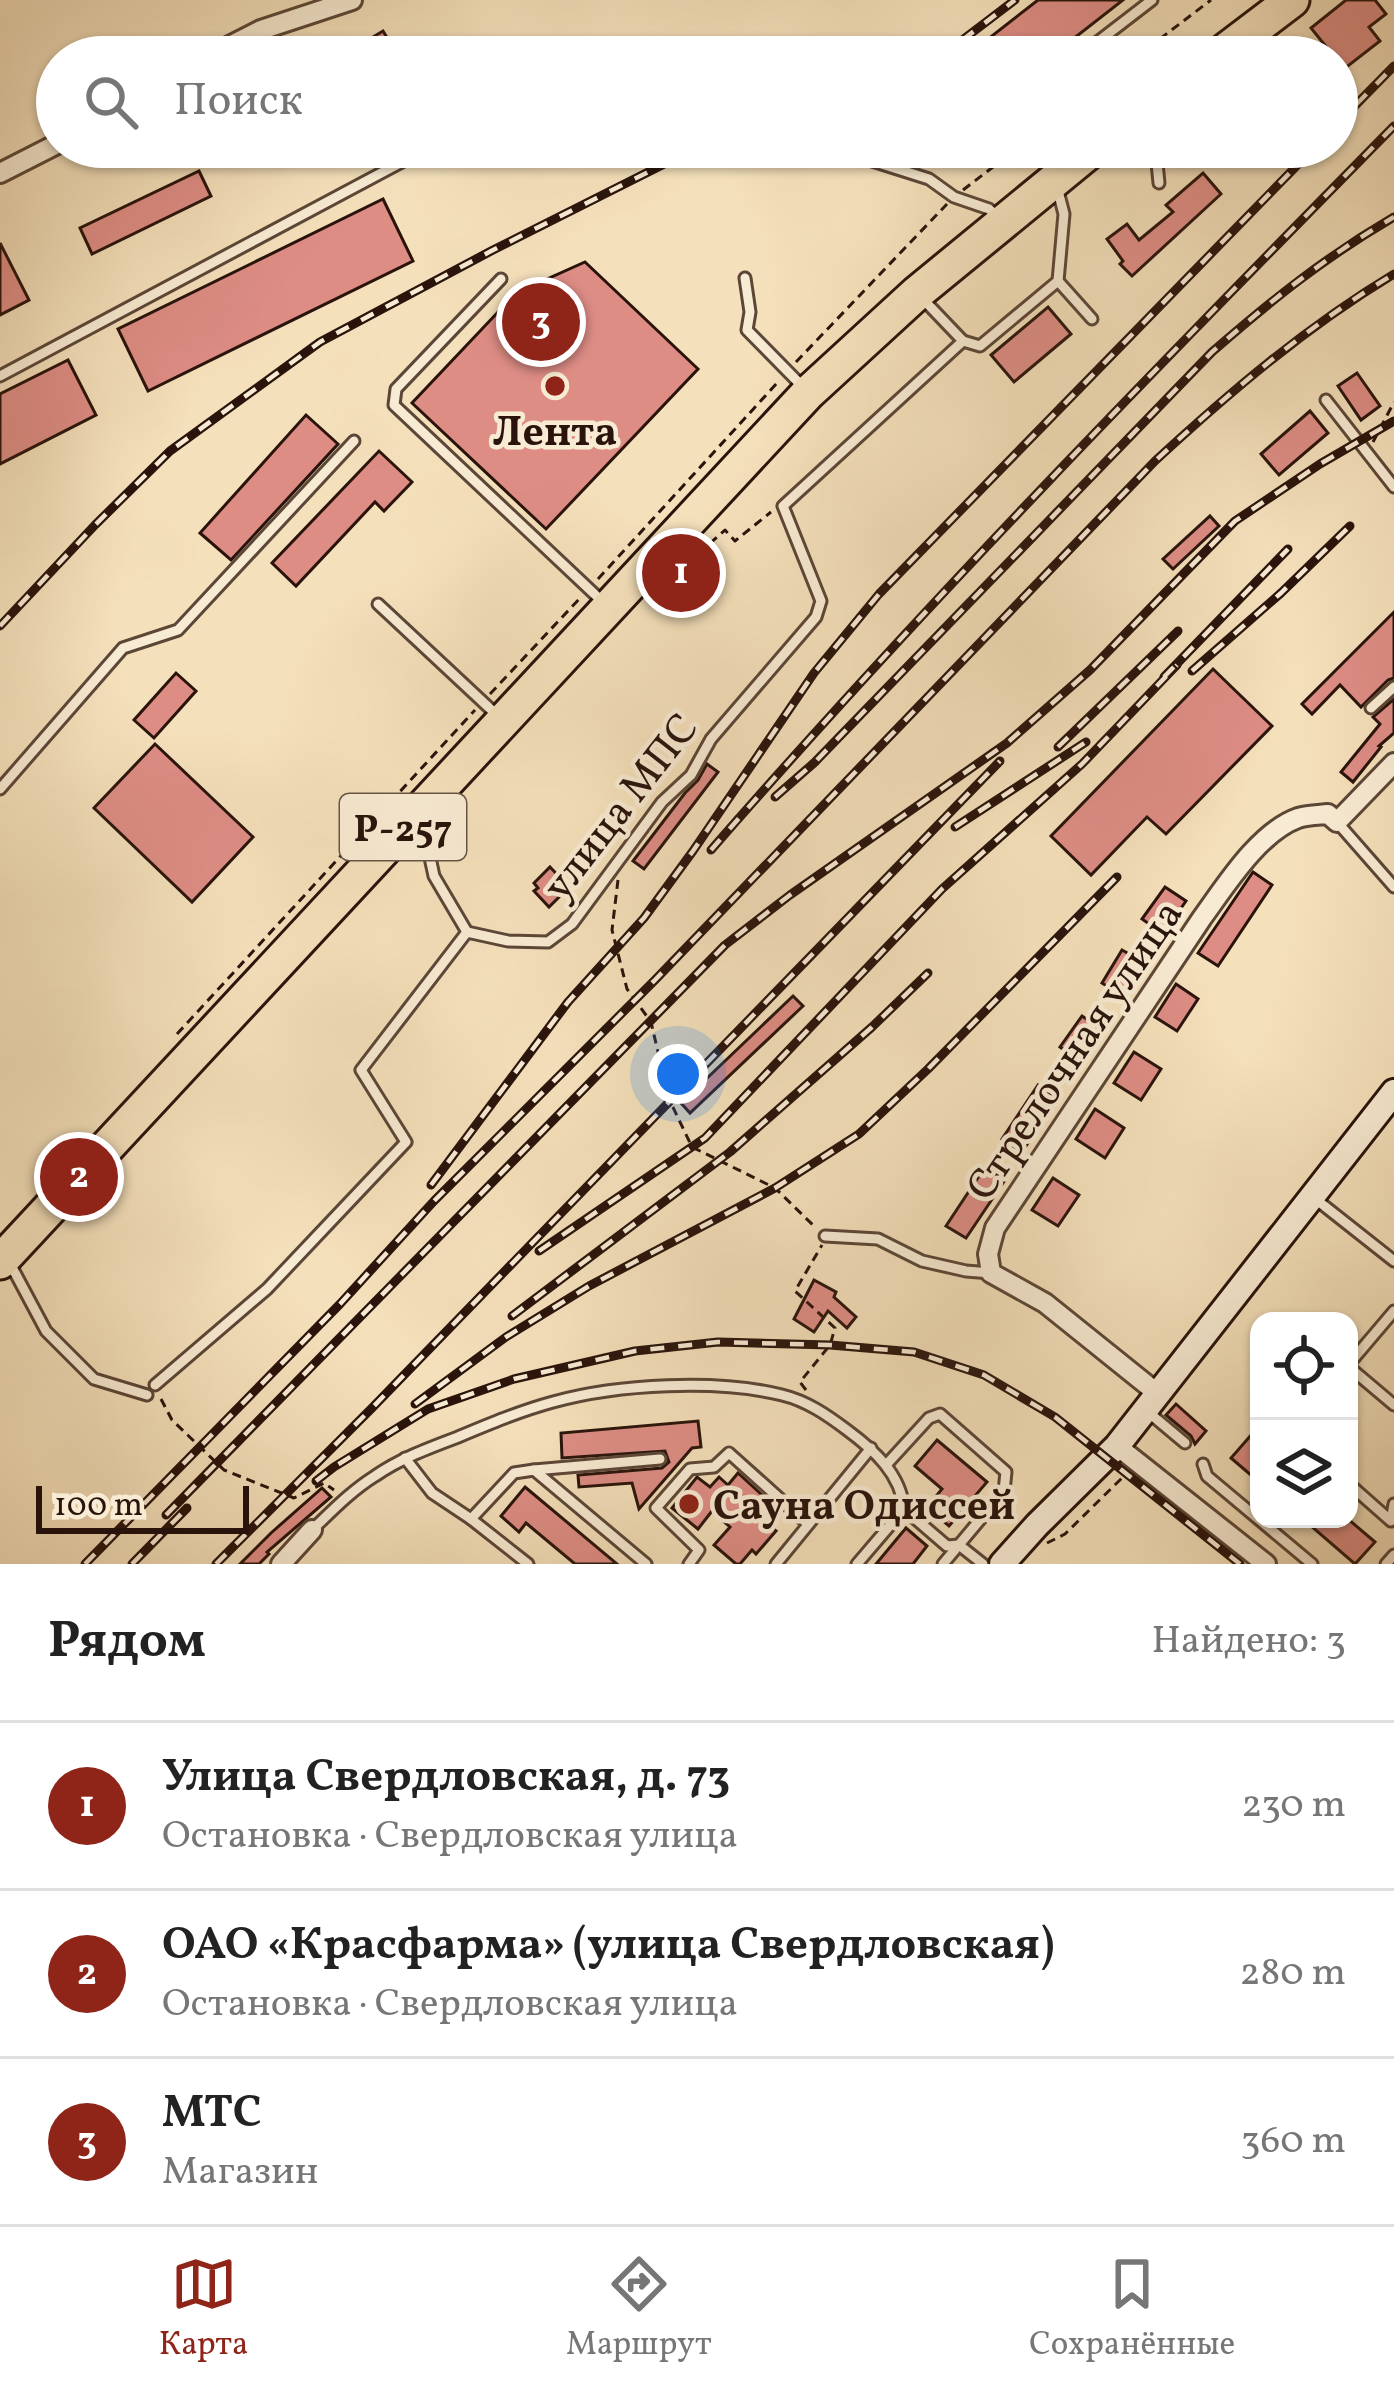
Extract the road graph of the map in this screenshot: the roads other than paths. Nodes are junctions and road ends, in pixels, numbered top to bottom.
1 (352, 0) edge
2 (1152, 0) edge
3 (1255, 0) edge
4 (1292, 0) edge
5 (248, 36) edge
6 (1105, 36) edge
7 (1219, 36) edge
8 (1245, 36) edge
9 (36, 155) edge
10 (391, 168) edge
11 (894, 168) edge
12 (1069, 168) edge
13 (1158, 168) edge
14 (0, 173) edge
15 (1055, 180) junction
16 (1159, 183) dead end
17 (1003, 222) junction
18 (745, 278) dead end
19 (501, 279) dead end
20 (1058, 281) junction
21 (917, 293) junction
22 (1092, 320) dead end
23 (963, 341) junction
24 (0, 376) edge
25 (798, 382) junction
26 (1326, 400) dead end
27 (354, 441) dead end
28 (1394, 487) edge
29 (596, 595) junction
30 (378, 604) dead end
31 (1394, 687) edge
32 (1371, 708) dead end
33 (494, 711) junction
34 (1394, 763) edge
35 (3, 781) edge
36 (1337, 822) junction
37 (403, 827) junction
38 (1394, 887) edge
39 (466, 932) junction
40 (1394, 1092) edge
41 (1311, 1196) junction
42 (825, 1236) road end
43 (1, 1261) edge
44 (1394, 1261) edge
45 (991, 1273) junction
46 (1394, 1311) edge
47 (1358, 1354) edge
48 (1358, 1373) edge
49 (155, 1385) dead end
50 (146, 1395) dead end
51 (1151, 1401) junction
52 (1394, 1406) edge
53 (1185, 1443) dead end
54 (1117, 1446) junction
55 (871, 1448) junction
56 (405, 1458) junction
57 (660, 1459) dead end
58 (1203, 1464) dead end
59 (886, 1466) junction
60 (533, 1470) junction
61 (1358, 1493) edge
62 (1394, 1504) edge
63 (904, 1509) junction
64 (471, 1519) junction
65 (808, 1525) junction
66 (1392, 1525) edge
67 (312, 1530) joint
68 (959, 1545) junction
69 (1394, 1555) edge
70 (280, 1564) edge
71 (528, 1564) edge
72 (646, 1564) edge
73 (688, 1564) edge
74 (776, 1564) edge
75 (857, 1564) edge
76 (943, 1564) edge
77 (983, 1564) edge
78 (1002, 1564) edge
79 (1266, 1564) edge
80 (1312, 1564) edge
81 (1387, 1564) edge

1 - 5 street
2 - 6 lane
3 - 7 highway
4 - 8 highway
9 - 14 street
10 - 24 lane
11 - 17 lane
12 - 15 highway, Р-257
13 - 16 lane
15 - 17 highway, Р-257
15 - 20 lane
17 - 21 highway, Р-257
18 - 25 lane
19 - 29 lane
20 - 22 lane
20 - 23 lane
21 - 23 lane
21 - 25 highway, Р-257
23 - 39 lane, улица МПС
25 - 29 highway, Р-257
26 - 28 lane
27 - 35 lane
29 - 33 highway, Р-257
30 - 33 lane
31 - 32 lane
33 - 37 highway, Р-257
34 - 36 street
36 - 38 lane
36 - 45 street, Стрелочная улица
37 - 39 lane
37 - 43 highway, Р-257
39 - 49 lane
40 - 41 main road
41 - 44 lane
41 - 51 main road
42 - 45 lane
43 - 50 lane
45 - 51 street
46 - 47 lane
48 - 52 lane
51 - 53 lane
51 - 54 main road
54 - 78 main road
54 - 79 street
55 - 56 lane
55 - 59 lane
55 - 65 lane
56 - 64 lane
56 - 67 lane
57 - 60 lane
58 - 80 lane
59 - 63 lane
59 - 68 lane
60 - 64 lane
60 - 72 lane
61 - 66 lane
62 - 66 lane
63 - 68 lane
63 - 75 lane
64 - 71 lane
65 - 73 lane
65 - 74 lane
67 - 70 street
68 - 76 lane
68 - 77 lane
69 - 81 lane

